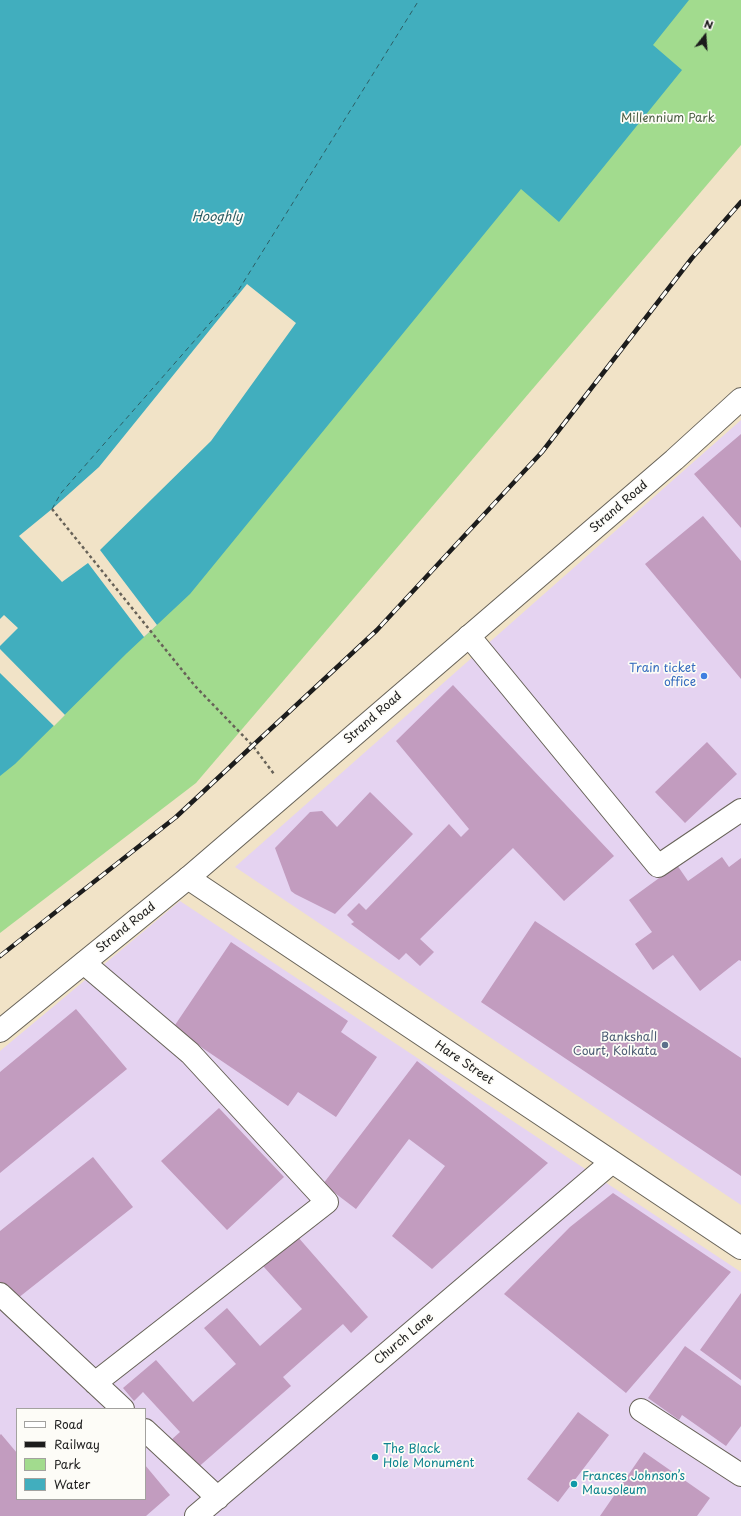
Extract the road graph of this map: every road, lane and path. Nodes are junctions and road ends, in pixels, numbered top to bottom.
1 (741, 399) edge
2 (52, 509) dead end
3 (469, 636) junction
4 (287, 792) junction
5 (741, 810) edge
6 (188, 878) junction
7 (84, 963) junction
8 (0, 1031) edge
9 (612, 1162) junction
10 (741, 1248) edge
11 (0, 1294) edge
12 (95, 1383) junction
13 (122, 1408) edge
14 (641, 1410) dead end
15 (146, 1431) edge
16 (741, 1475) edge
17 (218, 1498) junction
18 (196, 1516) edge

1 - 3 street, Strand Road
2 - 4 path
3 - 4 street, Strand Road
3 - 5 street
4 - 6 street, Strand Road
6 - 7 street, Strand Road
6 - 9 street, Hare Street
7 - 8 street, Strand Road
7 - 12 street
9 - 10 street, Hare Street
9 - 17 street, Church Lane
11 - 12 street
12 - 13 street
14 - 16 street
15 - 17 street
17 - 18 street, Church Lane

